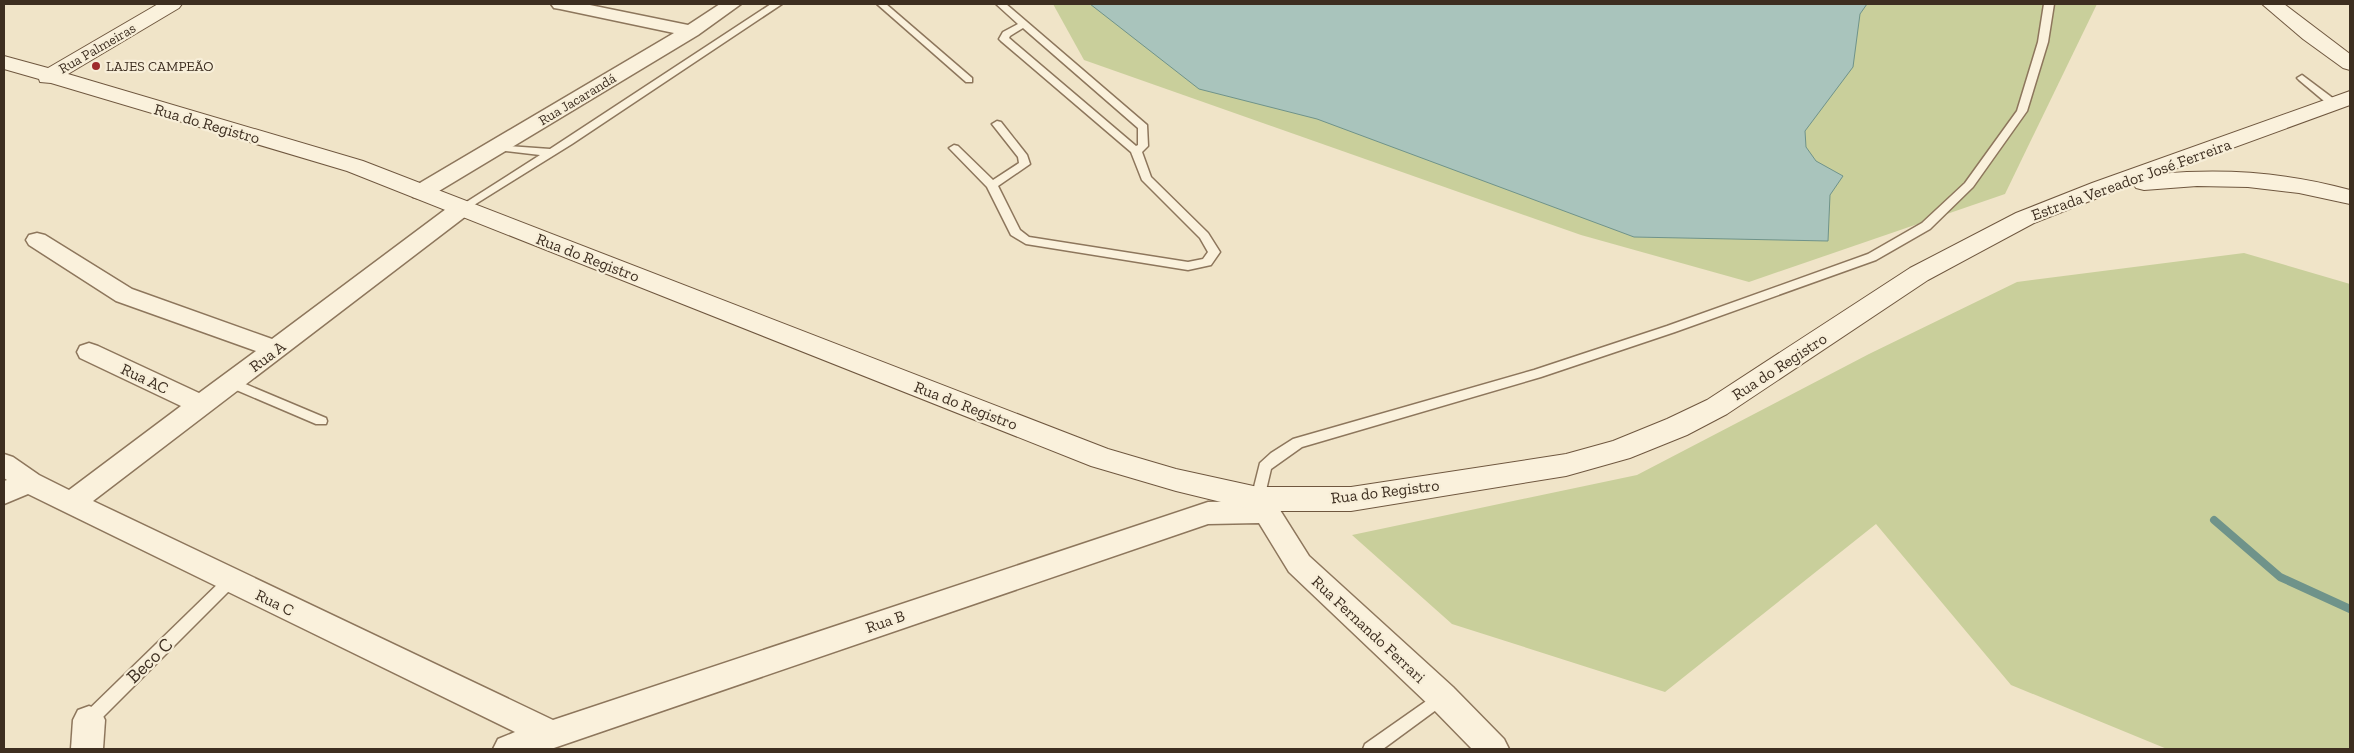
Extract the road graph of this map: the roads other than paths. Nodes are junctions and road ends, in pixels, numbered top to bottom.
1 (143, 4) edge
2 (172, 4) edge
3 (560, 4) edge
4 (732, 4) edge
5 (777, 4) edge
6 (881, 4) edge
7 (1002, 4) edge
8 (2049, 4) edge
9 (2272, 4) edge
10 (2298, 4) edge
11 (1024, 24) junction
12 (691, 31) junction
13 (2344, 39) edge
14 (2350, 64) edge
15 (26, 70) edge
16 (2302, 78) dead end
17 (969, 80) dead end
18 (2342, 101) edge
19 (996, 124) dead end
20 (496, 147) junction
21 (954, 148) dead end
22 (1136, 151) junction
23 (552, 152) junction
24 (992, 186) junction
25 (2100, 188) junction
26 (421, 192) junction
27 (2350, 197) edge
28 (462, 208) junction
29 (37, 240) dead end
30 (1919, 274) joint
31 (276, 349) junction
32 (89, 352) dead end
33 (230, 383) junction
34 (201, 405) junction
35 (321, 421) dead end
36 (4, 464) edge
37 (16, 487) edge
38 (71, 504) junction
39 (1262, 506) junction
40 (231, 580) junction
41 (1442, 697) junction
42 (88, 734) edge
43 (550, 734) junction
44 (508, 749) edge
45 (1370, 749) edge
46 (1494, 749) edge

1 - 15 main road, Rua Palmeiras
2 - 15 main road, Rua Palmeiras
3 - 12 street
4 - 12 street, Rua Jacarandá
5 - 23 lane
6 - 17 lane
7 - 11 lane
8 - 39 lane
9 - 14 main road
10 - 13 main road
11 - 22 lane
11 - 22 lane
12 - 20 street, Rua Jacarandá
15 - 26 main road, Rua do Registro
16 - 18 lane
18 - 25 main road, Estrada Vereador José Ferreira
19 - 24 lane
20 - 23 lane
20 - 26 street, Rua Jacarandá
21 - 24 lane
22 - 24 lane
23 - 28 lane
25 - 27 main road
25 - 30 main road, Estrada Vereador José Ferreira
26 - 28 main road, Rua do Registro
28 - 31 street, Rua A
28 - 39 main road, Rua do Registro
29 - 31 street
30 - 39 main road, Rua do Registro
31 - 33 street, Rua A
32 - 34 street, Rua AC
33 - 34 street, Rua A
33 - 35 lane
34 - 38 street, Rua A
36 - 37 street, Rua C
37 - 38 street, Rua C
38 - 40 street, Rua C
39 - 41 street, Rua Fernando Ferrari
39 - 43 street, Rua B
40 - 42 lane, Beco C
40 - 43 street, Rua C
41 - 45 lane
41 - 46 street, Rua Fernando Ferrari
43 - 44 street, Rua B

